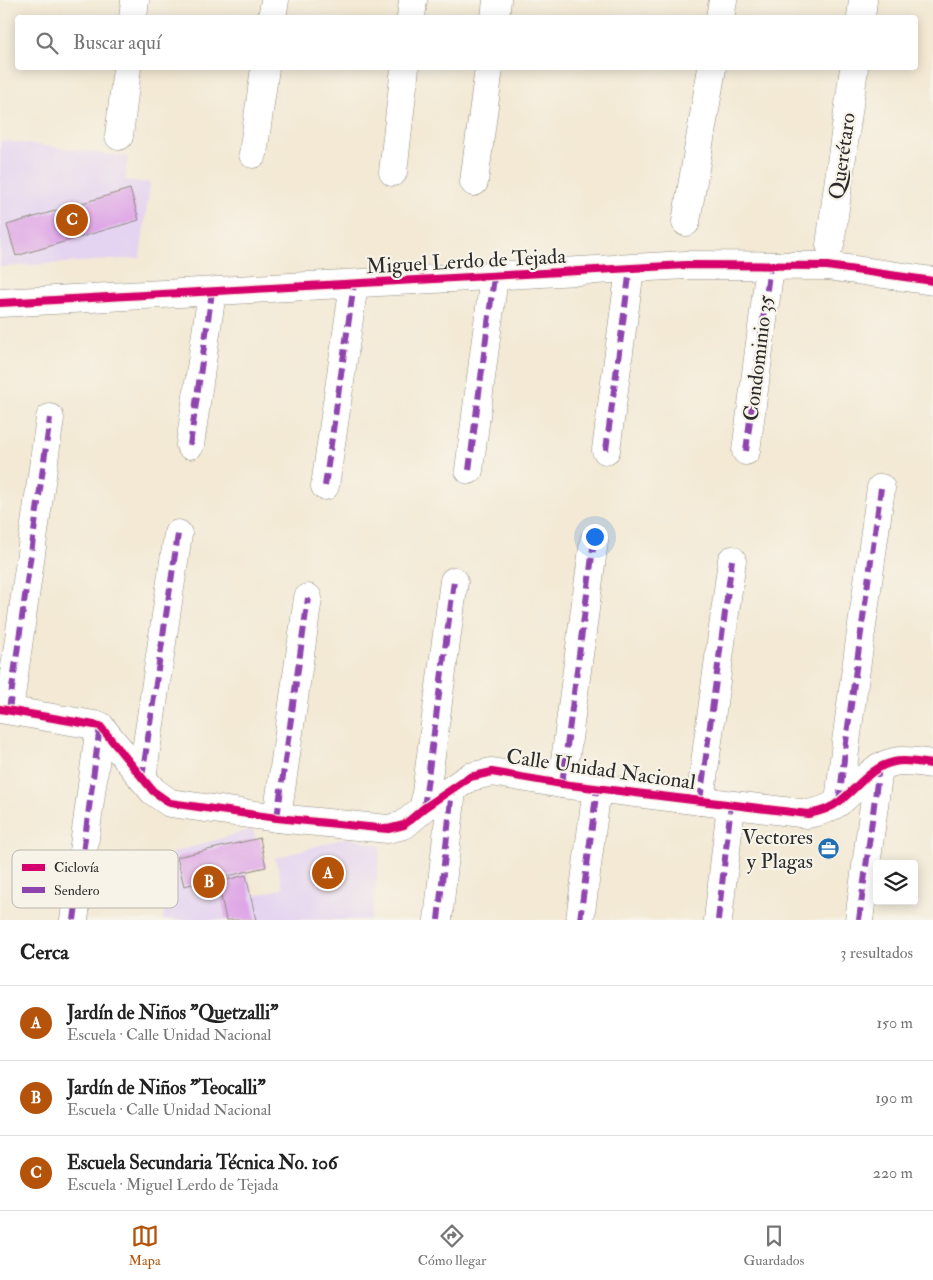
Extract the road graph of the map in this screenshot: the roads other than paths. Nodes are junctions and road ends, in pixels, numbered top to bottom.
1 (135, 0) edge
2 (275, 0) edge
3 (413, 0) edge
4 (497, 0) edge
5 (723, 0) edge
6 (863, 0) edge
7 (133, 15) edge
8 (272, 15) edge
9 (411, 15) edge
10 (495, 15) edge
11 (720, 15) edge
12 (861, 15) edge
13 (127, 70) edge
14 (265, 70) edge
15 (405, 70) edge
16 (489, 70) edge
17 (712, 70) edge
18 (854, 70) edge
19 (118, 136) dead end
20 (253, 154) dead end
21 (393, 172) dead end
22 (474, 182) dead end
23 (686, 222) dead end
24 (830, 245) dead end
25 (770, 266) junction
26 (630, 270) junction
27 (494, 277) junction
28 (933, 281) edge
29 (354, 284) junction
30 (212, 292) junction
31 (0, 303) edge
32 (50, 418) dead end
33 (190, 445) dead end
34 (606, 450) dead end
35 (746, 451) dead end
36 (469, 470) dead end
37 (325, 486) dead end
38 (880, 488) dead end
39 (178, 534) dead end
40 (594, 541) dead end
41 (732, 560) dead end
42 (454, 580) dead end
43 (308, 598) dead end
44 (4, 710) edge
45 (100, 726) junction
46 (933, 764) edge
47 (878, 767) junction
48 (142, 778) junction
49 (562, 784) junction
50 (597, 788) junction
51 (452, 790) junction
52 (700, 801) junction
53 (839, 802) junction
54 (731, 804) junction
55 (424, 808) junction
56 (277, 818) junction
57 (83, 850) edge
58 (438, 920) edge
59 (580, 920) edge
60 (718, 920) edge
61 (859, 920) edge

1 - 7 street
2 - 8 street
3 - 9 street
4 - 10 street
5 - 11 street
6 - 12 street
13 - 19 street
14 - 20 street
15 - 21 street
16 - 22 street
17 - 23 street
18 - 24 street, Querétaro
25 - 26 street, Miguel Lerdo de Tejada
25 - 28 street, Miguel Lerdo de Tejada
25 - 35 street, Condominio 35
26 - 27 street, Miguel Lerdo de Tejada
26 - 34 street
27 - 29 street, Miguel Lerdo de Tejada
27 - 36 street
29 - 30 street, Miguel Lerdo de Tejada
29 - 37 street
30 - 31 street, Miguel Lerdo de Tejada
30 - 33 street
32 - 44 street
38 - 53 street
39 - 48 street
40 - 49 street
41 - 52 street
42 - 55 street
43 - 56 street
44 - 45 street
45 - 48 street, Calle Unidad Nacional
45 - 57 street
46 - 47 street, Calle Unidad Nacional
47 - 53 street, Calle Unidad Nacional
47 - 61 street
48 - 56 street, Calle Unidad Nacional
49 - 50 street, Calle Unidad Nacional
49 - 51 street, Calle Unidad Nacional
50 - 52 street, Calle Unidad Nacional
50 - 59 street
51 - 55 street, Calle Unidad Nacional
51 - 58 street
52 - 54 street, Calle Unidad Nacional
53 - 54 street, Calle Unidad Nacional
54 - 60 street
55 - 56 street, Calle Unidad Nacional

